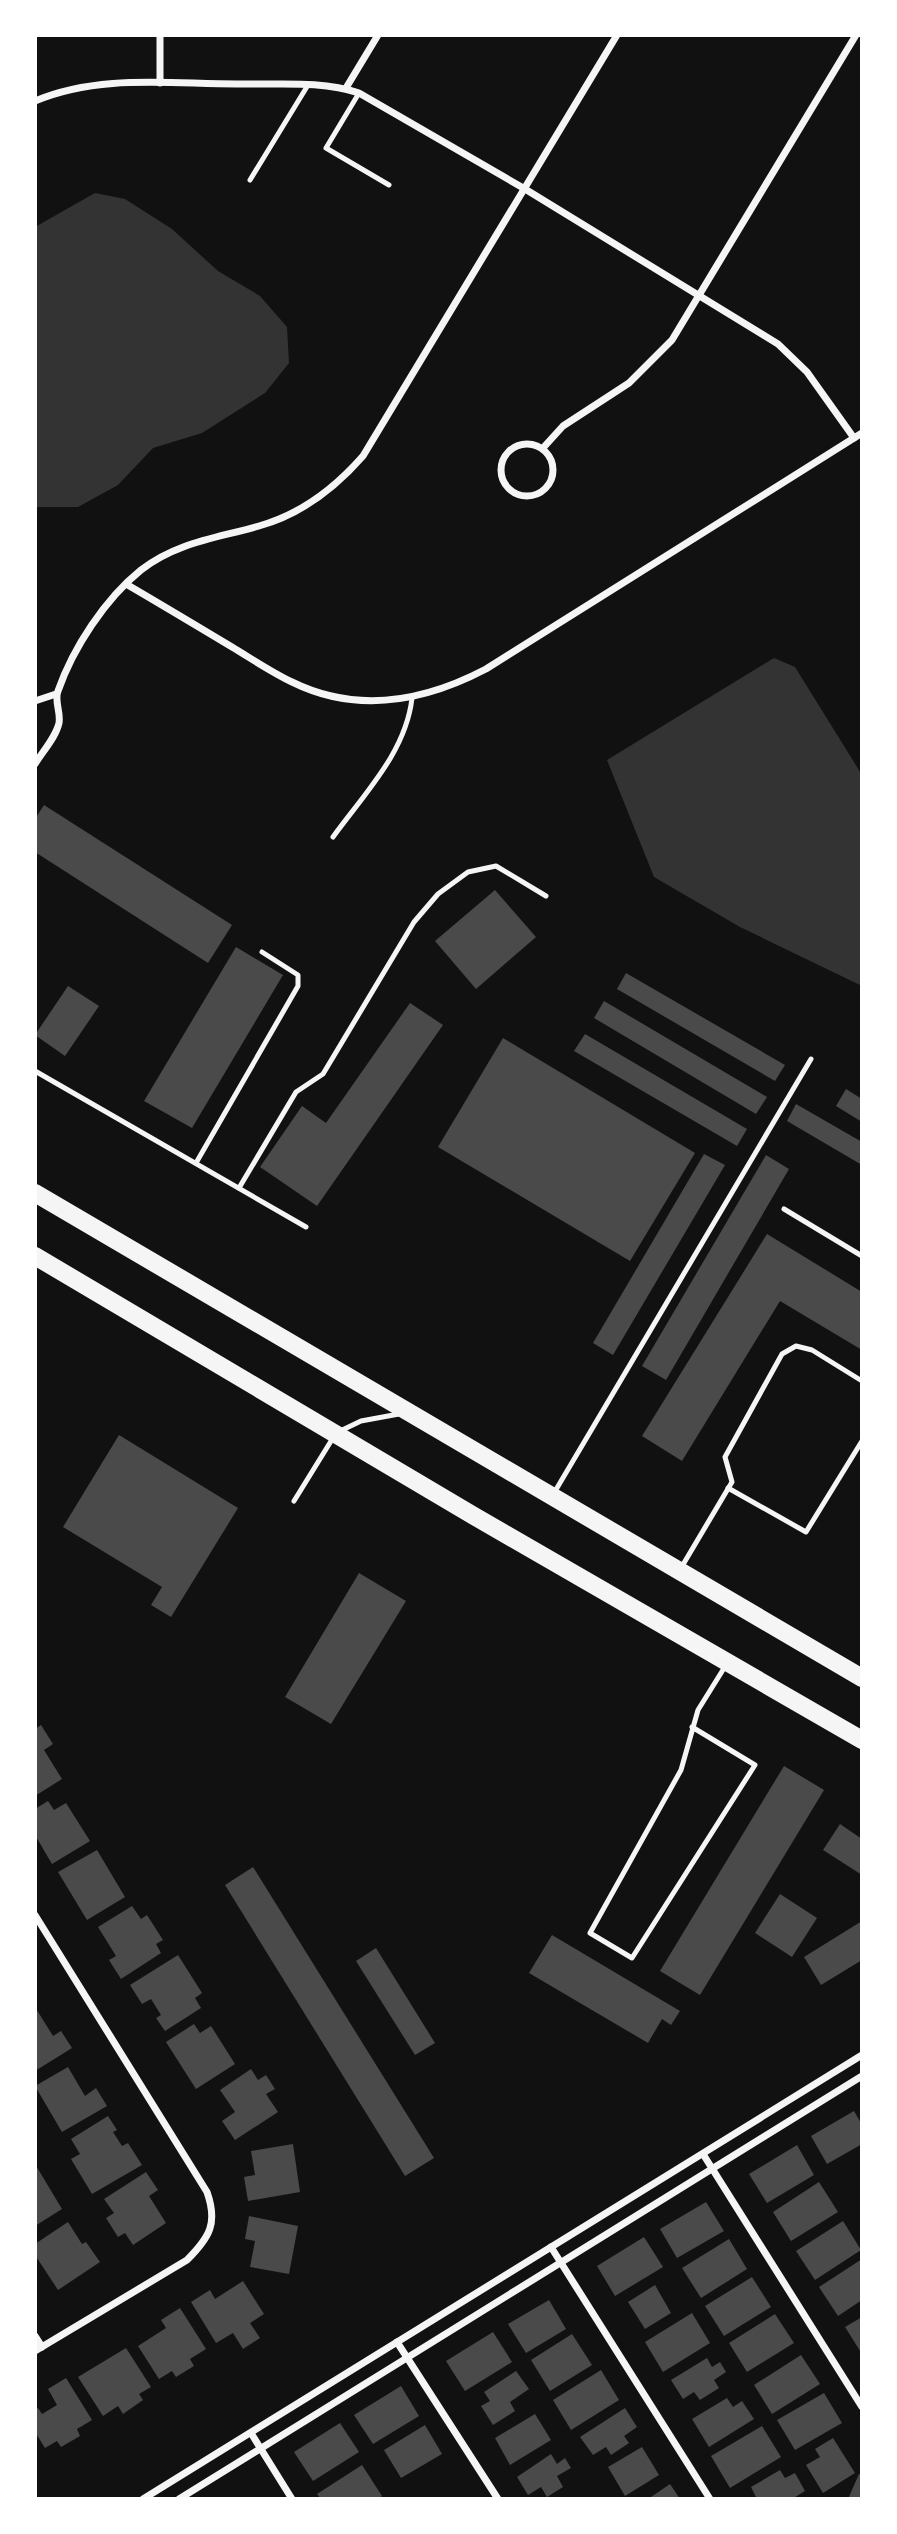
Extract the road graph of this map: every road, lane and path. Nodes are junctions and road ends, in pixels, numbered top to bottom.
1 (160, 35) edge
2 (378, 35) edge
3 (617, 35) edge
4 (856, 35) edge
5 (160, 83) junction
6 (308, 85) junction
7 (346, 88) junction
8 (359, 93) junction
9 (35, 101) edge
10 (250, 180) dead end
11 (389, 185) dead end
12 (525, 189) junction
13 (699, 295) junction
14 (862, 433) edge
15 (854, 438) junction
16 (543, 448) junction
17 (127, 584) junction
18 (56, 694) junction
19 (412, 698) junction
20 (35, 701) edge
21 (35, 764) edge
22 (333, 837) dead end
23 (546, 896) dead end
24 (262, 952) dead end
25 (811, 1059) dead end
26 (35, 1071) edge
27 (196, 1163) junction
28 (239, 1188) junction
29 (35, 1193) edge
30 (784, 1209) dead end
31 (306, 1227) dead end
32 (35, 1256) edge
33 (862, 1256) edge
34 (862, 1381) edge
35 (409, 1413) junction
36 (336, 1433) junction
37 (862, 1441) edge
38 (728, 1488) junction
39 (552, 1496) junction
40 (294, 1501) dead end
41 (679, 1571) junction
42 (727, 1662) junction
43 (862, 1678) edge
44 (692, 1727) junction
45 (862, 1740) edge
46 (35, 1915) edge
47 (859, 2057) edge
48 (862, 2067) edge
49 (862, 2076) edge
50 (703, 2154) junction
51 (713, 2169) junction
52 (551, 2247) junction
53 (560, 2262) junction
54 (35, 2336) edge
55 (397, 2342) junction
56 (38, 2349) edge
57 (408, 2358) junction
58 (862, 2407) edge
59 (251, 2433) junction
60 (260, 2448) junction
61 (143, 2499) edge
62 (179, 2499) edge
63 (292, 2499) edge
64 (498, 2499) edge
65 (710, 2499) edge

1 - 5 street
2 - 7 street
3 - 12 street
4 - 13 street
5 - 6 street
5 - 9 street
6 - 7 street
6 - 10 lane
7 - 8 street
8 - 11 lane
8 - 12 street
12 - 13 street
12 - 17 street
13 - 15 street
13 - 16 street
14 - 15 street
15 - 19 street
16 - 16 street
17 - 18 street
17 - 19 street
18 - 20 street
18 - 21 street
19 - 22 lane
23 - 28 lane
24 - 27 lane
25 - 39 lane
26 - 27 lane
27 - 28 lane
28 - 31 lane
29 - 35 main road
30 - 33 lane
32 - 36 main road
34 - 38 lane
35 - 36 lane
35 - 39 main road
36 - 40 lane
36 - 42 main road
37 - 38 lane
38 - 41 lane
39 - 41 main road
41 - 43 main road
42 - 44 lane
42 - 45 main road
44 - 44 lane
46 - 56 street
47 - 48 street
47 - 50 street
49 - 51 street
50 - 51 street
50 - 52 street
51 - 53 street
51 - 58 street
52 - 53 street
52 - 55 street
53 - 57 street
53 - 65 street
54 - 56 street
55 - 57 street
55 - 59 street
57 - 60 street
57 - 64 street
59 - 60 street
59 - 61 street
60 - 62 street
60 - 63 street

